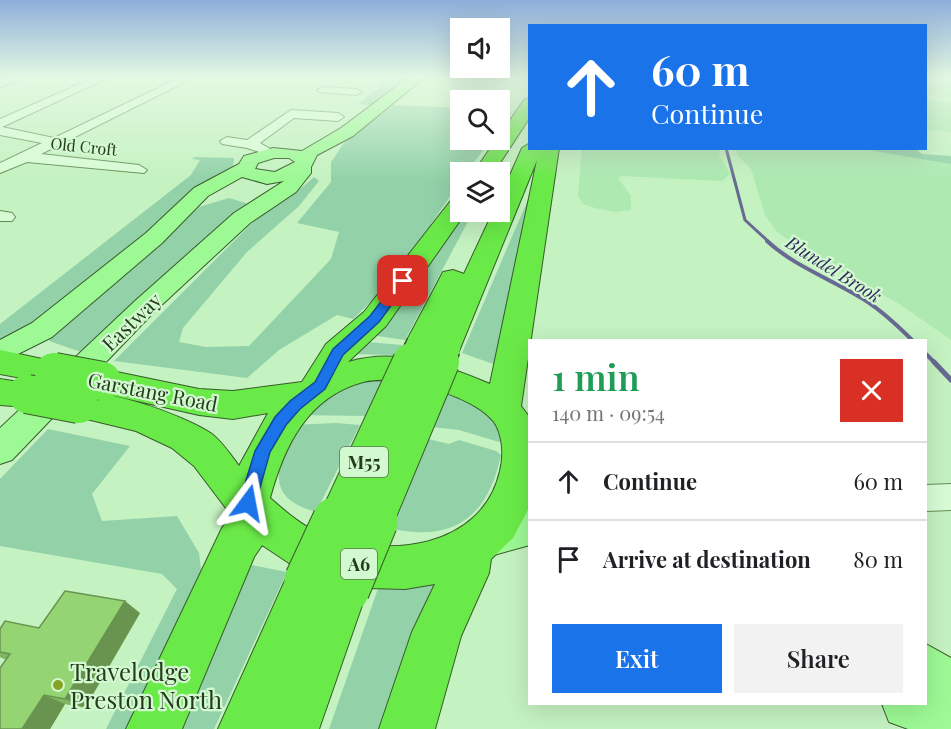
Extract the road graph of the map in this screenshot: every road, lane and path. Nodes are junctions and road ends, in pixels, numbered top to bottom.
1 (29, 111) edge
2 (120, 111) edge
3 (270, 111) dead end
4 (374, 111) edge
5 (525, 111) edge
6 (291, 114) junction
7 (338, 117) dead end
8 (528, 123) edge
9 (0, 124) edge
10 (0, 132) edge
11 (347, 132) junction
12 (227, 141) dead end
13 (56, 142) junction
14 (531, 150) edge
15 (549, 150) edge
16 (24, 157) junction
17 (491, 162) edge
18 (509, 162) edge
19 (261, 164) junction
20 (303, 164) junction
21 (0, 169) edge
22 (139, 170) dead end
23 (450, 218) edge
24 (481, 222) edge
25 (434, 346) junction
26 (14, 378) edge
27 (314, 390) junction
28 (90, 392) junction
29 (513, 416) edge
30 (0, 450) edge
31 (951, 497) edge
32 (927, 498) edge
33 (253, 509) junction
34 (528, 528) edge
35 (477, 543) junction
36 (327, 585) junction
37 (927, 669) edge
38 (951, 689) edge
39 (910, 705) edge
40 (154, 729) edge
41 (246, 729) edge
42 (291, 729) edge
43 (407, 729) edge
44 (945, 729) edge

1 - 9 street
2 - 13 street
3 - 6 street
4 - 11 main road, Eastway
5 - 17 highway
6 - 7 street
6 - 19 street
8 - 18 highway
10 - 13 street
11 - 19 main road, Eastway
11 - 20 main road, Eastway
12 - 19 street
13 - 16 street
14 - 25 highway, M55
15 - 29 highway
16 - 21 street
16 - 22 street, Old Croft
19 - 20 main road
19 - 20 main road, Eastway
19 - 26 main road
19 - 30 main road, Eastway
23 - 27 highway
24 - 25 highway, M55
25 - 36 highway, M55, bridge
26 - 28 highway, Garstang Road / A6, bridge
27 - 28 highway, Garstang Road / A6
27 - 29 highway, A6
27 - 33 highway, A6
28 - 33 highway, Garstang Road / A6
29 - 35 highway, A6
31 - 32 street
33 - 35 highway, A6
33 - 40 highway
34 - 35 main road, A6
35 - 43 highway
36 - 41 highway, M55
36 - 42 highway, M55
37 - 38 main road
39 - 44 main road

